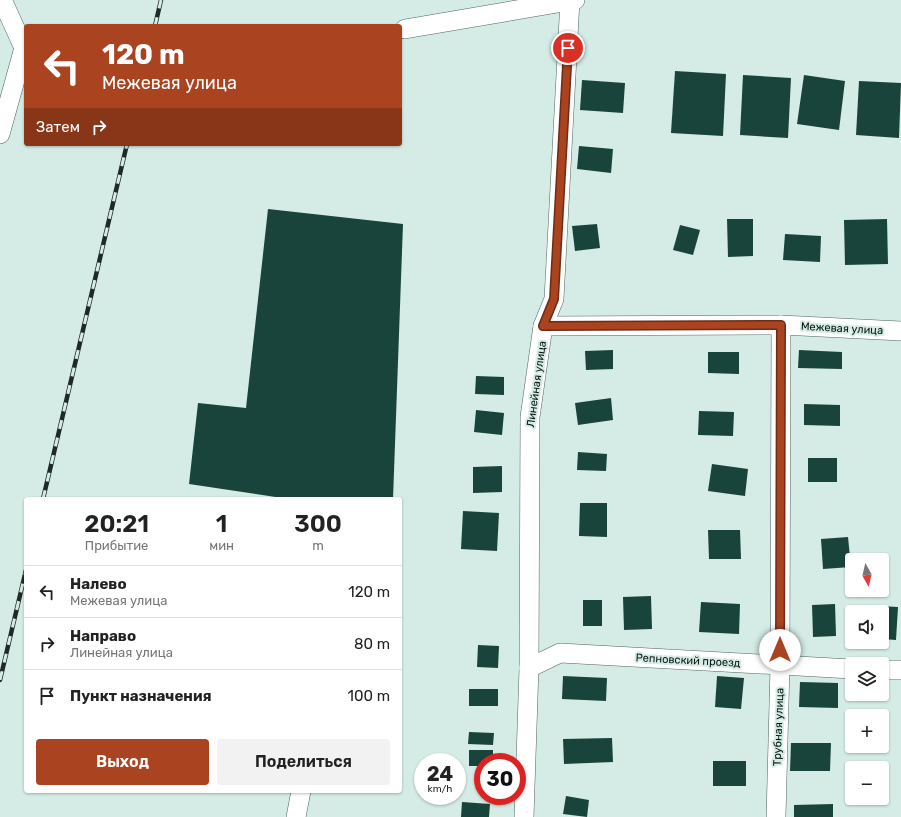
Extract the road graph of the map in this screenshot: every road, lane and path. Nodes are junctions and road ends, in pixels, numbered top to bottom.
1 (0, 0) edge
2 (572, 0) edge
3 (405, 29) dead end
4 (0, 134) edge
5 (781, 325) junction
6 (543, 326) junction
7 (901, 331) edge
8 (780, 666) junction
9 (529, 668) junction
10 (845, 669) edge
11 (889, 670) edge
12 (901, 670) edge
13 (301, 793) edge
14 (296, 817) edge
15 (524, 817) edge
16 (776, 817) edge

1 - 4 street
2 - 3 street
2 - 6 street, Линейная улица
5 - 6 street, Межевая улица
5 - 7 street, Межевая улица
5 - 8 street, Трубная улица
6 - 9 street, Линейная улица
8 - 9 street, Репновский проезд
8 - 10 street, Репновский проезд
8 - 16 street, Трубная улица
9 - 15 street, Линейная улица
11 - 12 street
13 - 14 street

